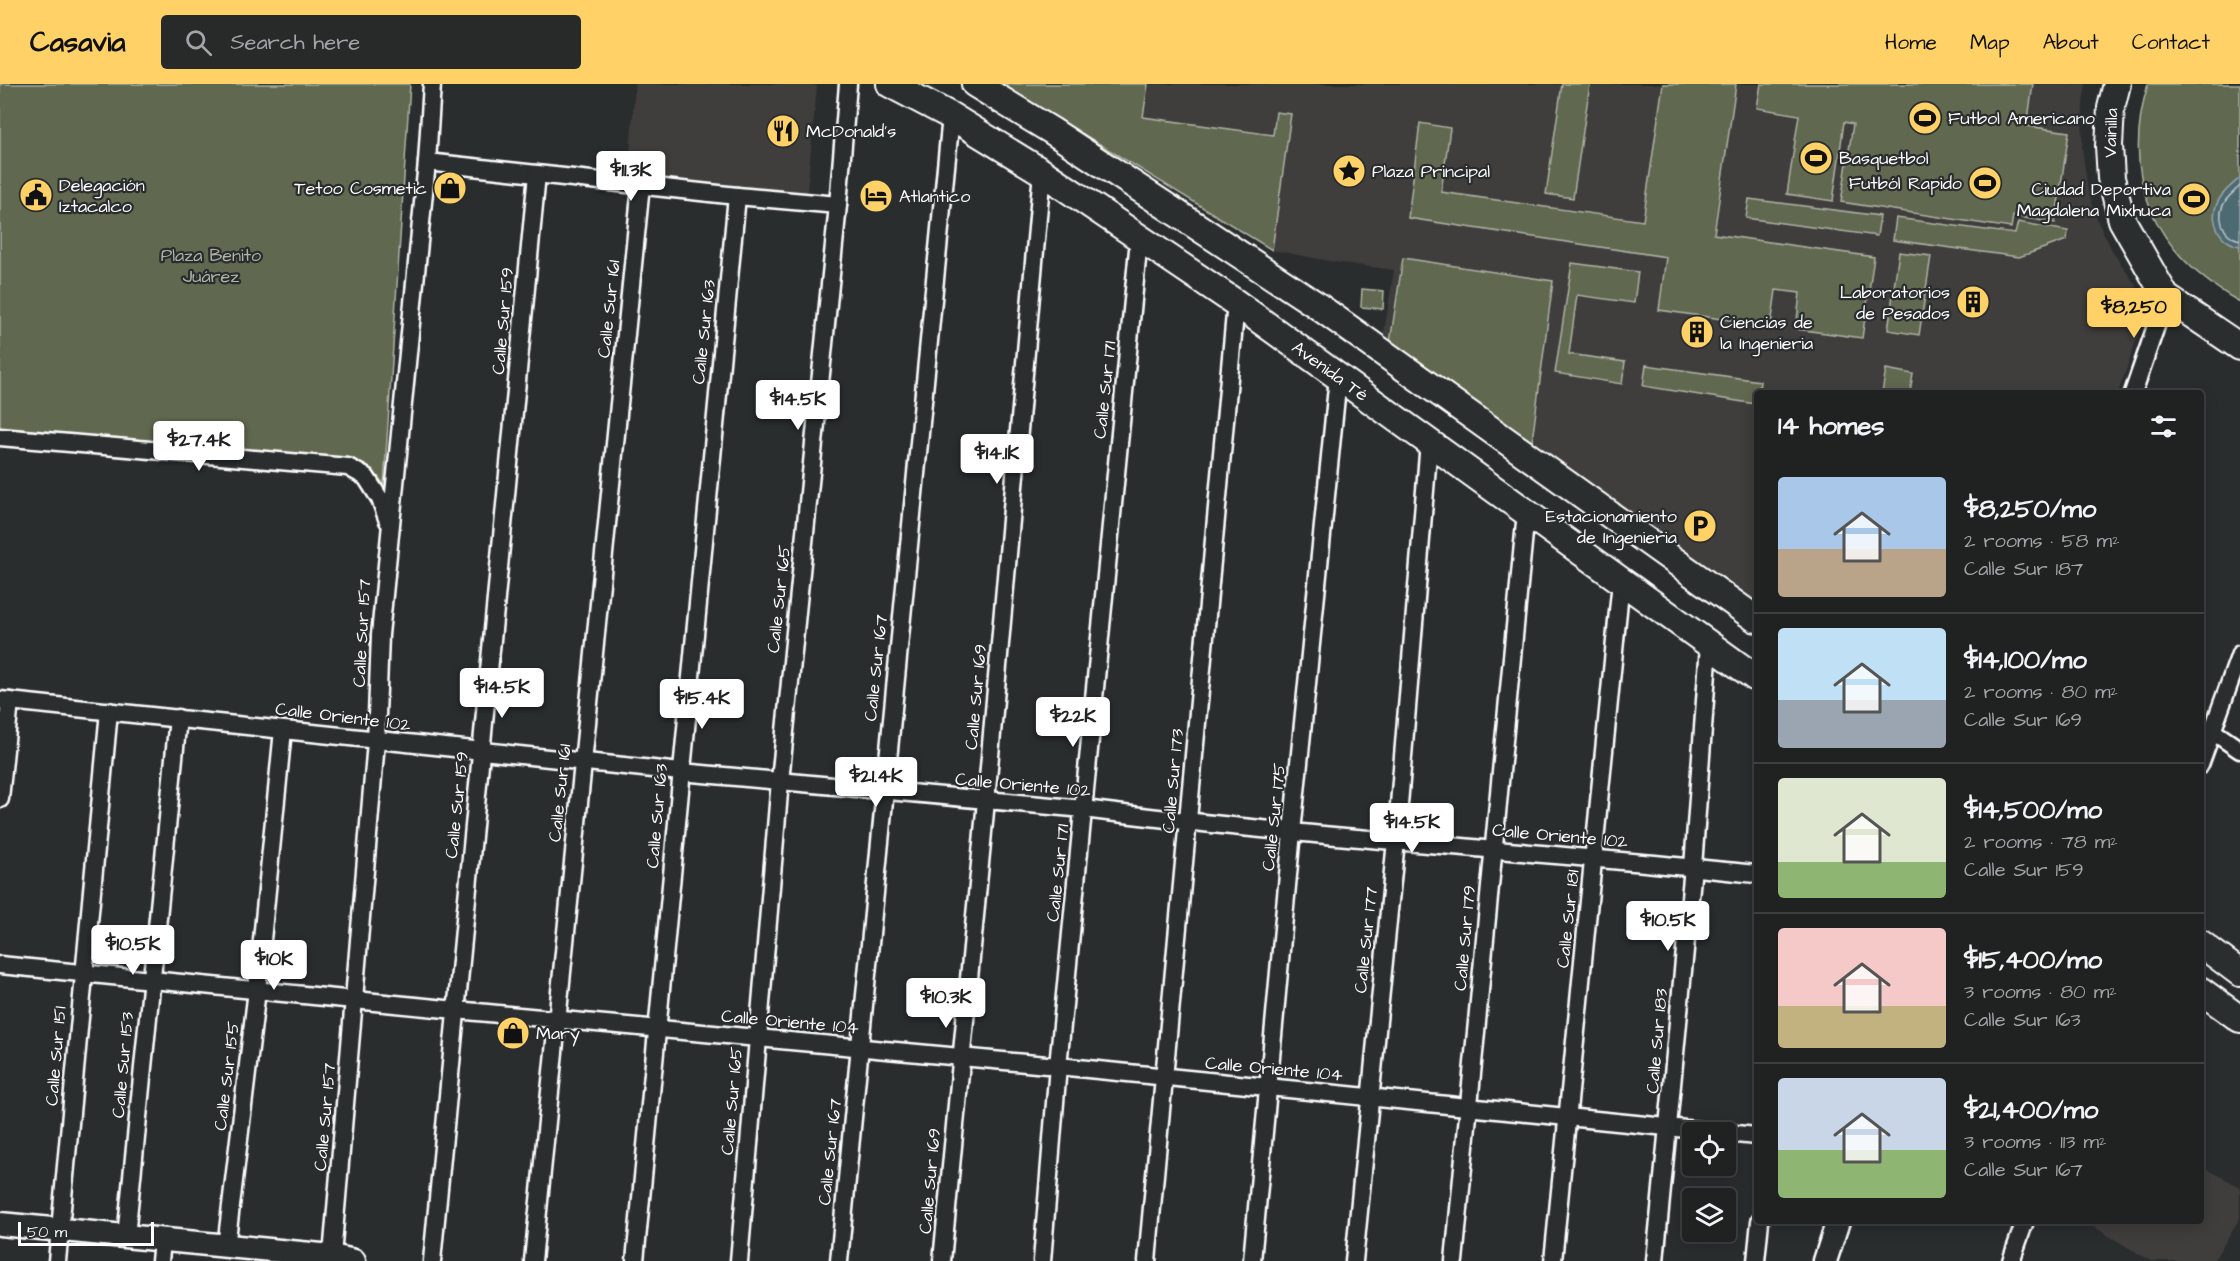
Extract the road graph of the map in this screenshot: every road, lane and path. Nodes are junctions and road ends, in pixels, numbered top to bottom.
1 (432, 84) edge
2 (848, 84) edge
3 (891, 84) edge
4 (975, 84) edge
5 (2117, 84) edge
6 (951, 116) junction
7 (427, 162) junction
8 (1042, 172) junction
9 (537, 174) junction
10 (641, 185) junction
11 (737, 196) junction
12 (838, 205) junction
13 (1139, 239) junction
14 (2166, 297) junction
15 (1236, 303) junction
16 (2240, 347) edge
17 (1338, 377) junction
18 (2134, 390) edge
19 (0, 437) edge
20 (1429, 442) junction
21 (1526, 512) junction
22 (389, 523) junction
23 (1621, 581) junction
24 (1754, 618) edge
25 (1709, 645) junction
26 (2240, 654) edge
27 (1754, 677) edge
28 (5, 701) edge
29 (109, 711) junction
30 (178, 718) junction
31 (283, 730) junction
32 (2211, 730) junction
33 (376, 742) junction
34 (2240, 750) edge
35 (482, 752) junction
36 (2204, 752) edge
37 (583, 762) junction
38 (681, 772) junction
39 (780, 781) junction
40 (883, 792) junction
41 (0, 799) edge
42 (986, 801) junction
43 (1084, 809) junction
44 (1189, 823) junction
45 (1292, 832) junction
46 (1396, 841) junction
47 (1493, 849) junction
48 (1594, 857) junction
49 (1693, 867) junction
50 (1754, 874) edge
51 (2204, 946) edge
52 (0, 965) edge
53 (83, 972) junction
54 (2240, 973) edge
55 (150, 980) junction
56 (256, 990) junction
57 (2204, 993) edge
58 (355, 999) junction
59 (456, 1011) junction
60 (2240, 1018) edge
61 (558, 1020) junction
62 (658, 1029) junction
63 (757, 1039) junction
64 (860, 1048) junction
65 (960, 1057) junction
66 (1058, 1066) junction
67 (1165, 1078) junction
68 (1268, 1087) junction
69 (1370, 1097) junction
70 (1469, 1108) junction
71 (1567, 1118) junction
72 (1668, 1126) junction
73 (1754, 1136) edge
74 (0, 1224) edge
75 (1760, 1224) edge
76 (1837, 1224) edge
77 (2024, 1224) edge
78 (60, 1230) junction
79 (126, 1237) junction
80 (226, 1247) junction
81 (161, 1251) edge
82 (261, 1255) edge
83 (343, 1258) edge
84 (57, 1261) edge
85 (432, 1261) edge
86 (533, 1261) edge
87 (635, 1261) edge
88 (739, 1261) edge
89 (839, 1261) edge
90 (942, 1261) edge
91 (1042, 1261) edge
92 (1147, 1261) edge
93 (1252, 1261) edge
94 (1354, 1261) edge
95 (1454, 1261) edge
96 (1553, 1261) edge
97 (1655, 1261) edge
98 (1756, 1261) edge
99 (1825, 1261) edge
100 (2011, 1261) edge

1 - 7 street, Calle Sur 157
2 - 12 street, Calle Sur 165
3 - 6 main road, Avenida Té
4 - 24 main road
5 - 14 main road, Vainilla
6 - 8 main road, Avenida Té
6 - 40 street, Calle Sur 167
7 - 9 street
7 - 22 street, Calle Sur 157
8 - 13 main road, Avenida Té
8 - 42 street, Calle Sur 169
9 - 10 street
9 - 35 street, Calle Sur 159
10 - 11 street
10 - 37 street, Calle Sur 161
11 - 12 street
11 - 38 street, Calle Sur 163
12 - 39 street, Calle Sur 165
13 - 15 main road, Avenida Té
13 - 43 street, Calle Sur 171
14 - 16 main road, Vainilla
14 - 18 street
15 - 17 main road, Avenida Té
15 - 44 street, Calle Sur 173
17 - 20 main road, Avenida Té
17 - 45 street, Calle Sur 175
19 - 22 street
20 - 21 main road, Avenida Té
20 - 46 street, Calle Sur 177
21 - 23 main road, Avenida Té
21 - 47 street, Calle Sur 179
22 - 33 street, Calle Sur 157
23 - 25 main road, Avenida Té
23 - 48 street, Calle Sur 181
25 - 27 main road, Avenida Té
25 - 49 street, Calle Sur 183
26 - 32 street
28 - 29 street, Calle Oriente 102
28 - 41 street
29 - 30 street, Calle Oriente 102
29 - 53 street, Calle Sur 151
30 - 31 street, Calle Oriente 102
30 - 55 street, Calle Sur 153
31 - 33 street, Calle Oriente 102
31 - 56 street, Calle Sur 155
32 - 34 street
32 - 36 street
33 - 35 street, Calle Oriente 102
33 - 58 street, Calle Sur 157
35 - 37 street, Calle Oriente 102
35 - 59 street, Calle Sur 159
37 - 38 street, Calle Oriente 102
37 - 61 street, Calle Sur 161
38 - 39 street, Calle Oriente 102
38 - 62 street, Calle Sur 163
39 - 40 street, Calle Oriente 102
39 - 63 street, Calle Sur 165
40 - 42 street, Calle Oriente 102
40 - 64 street, Calle Sur 167
42 - 43 street, Calle Oriente 102
42 - 65 street, Calle Sur 169
43 - 44 street, Calle Oriente 102
43 - 66 street, Calle Sur 171
44 - 45 street, Calle Oriente 102
44 - 67 street, Calle Sur 173
45 - 46 street, Calle Oriente 102
45 - 68 street, Calle Sur 175
46 - 47 street, Calle Oriente 102
46 - 69 street, Calle Sur 177
47 - 48 street, Calle Oriente 102
47 - 70 street, Calle Sur 179
48 - 49 street, Calle Oriente 102
48 - 71 street, Calle Sur 181
49 - 50 street, Calle Oriente 102
49 - 72 street, Calle Sur 183
51 - 54 main road
52 - 53 street, Calle Oriente 104
53 - 55 street, Calle Oriente 104
53 - 78 street, Calle Sur 151
55 - 56 street, Calle Oriente 104
55 - 79 street, Calle Sur 153
56 - 58 street, Calle Oriente 104
56 - 80 street, Calle Sur 155
57 - 60 main road
58 - 59 street, Calle Oriente 104
58 - 83 street, Calle Sur 157
59 - 61 street, Calle Oriente 104
59 - 85 street, Calle Sur 159
61 - 62 street, Calle Oriente 104
61 - 86 street, Calle Sur 161
62 - 63 street, Calle Oriente 104
62 - 87 street, Calle Sur 163
63 - 64 street, Calle Oriente 104
63 - 88 street, Calle Sur 165
64 - 65 street, Calle Oriente 104
64 - 89 street, Calle Sur 167
65 - 66 street, Calle Oriente 104
65 - 90 street, Calle Sur 169
66 - 67 street, Calle Oriente 104
66 - 91 street, Calle Sur 171
67 - 68 street, Calle Oriente 104
67 - 92 street, Calle Sur 173
68 - 69 street, Calle Oriente 104
68 - 93 street, Calle Sur 175
69 - 70 street, Calle Oriente 104
69 - 94 street, Calle Sur 177
70 - 71 street, Calle Oriente 104
70 - 95 street, Calle Sur 179
71 - 72 street, Calle Oriente 104
71 - 96 street, Calle Sur 181
72 - 73 street, Calle Oriente 104
72 - 97 street, Calle Sur 183
74 - 78 street
75 - 98 street
76 - 99 street
77 - 100 street
78 - 79 street
78 - 84 street, Calle Sur 151
79 - 81 street
80 - 81 street
80 - 82 street
82 - 83 street

